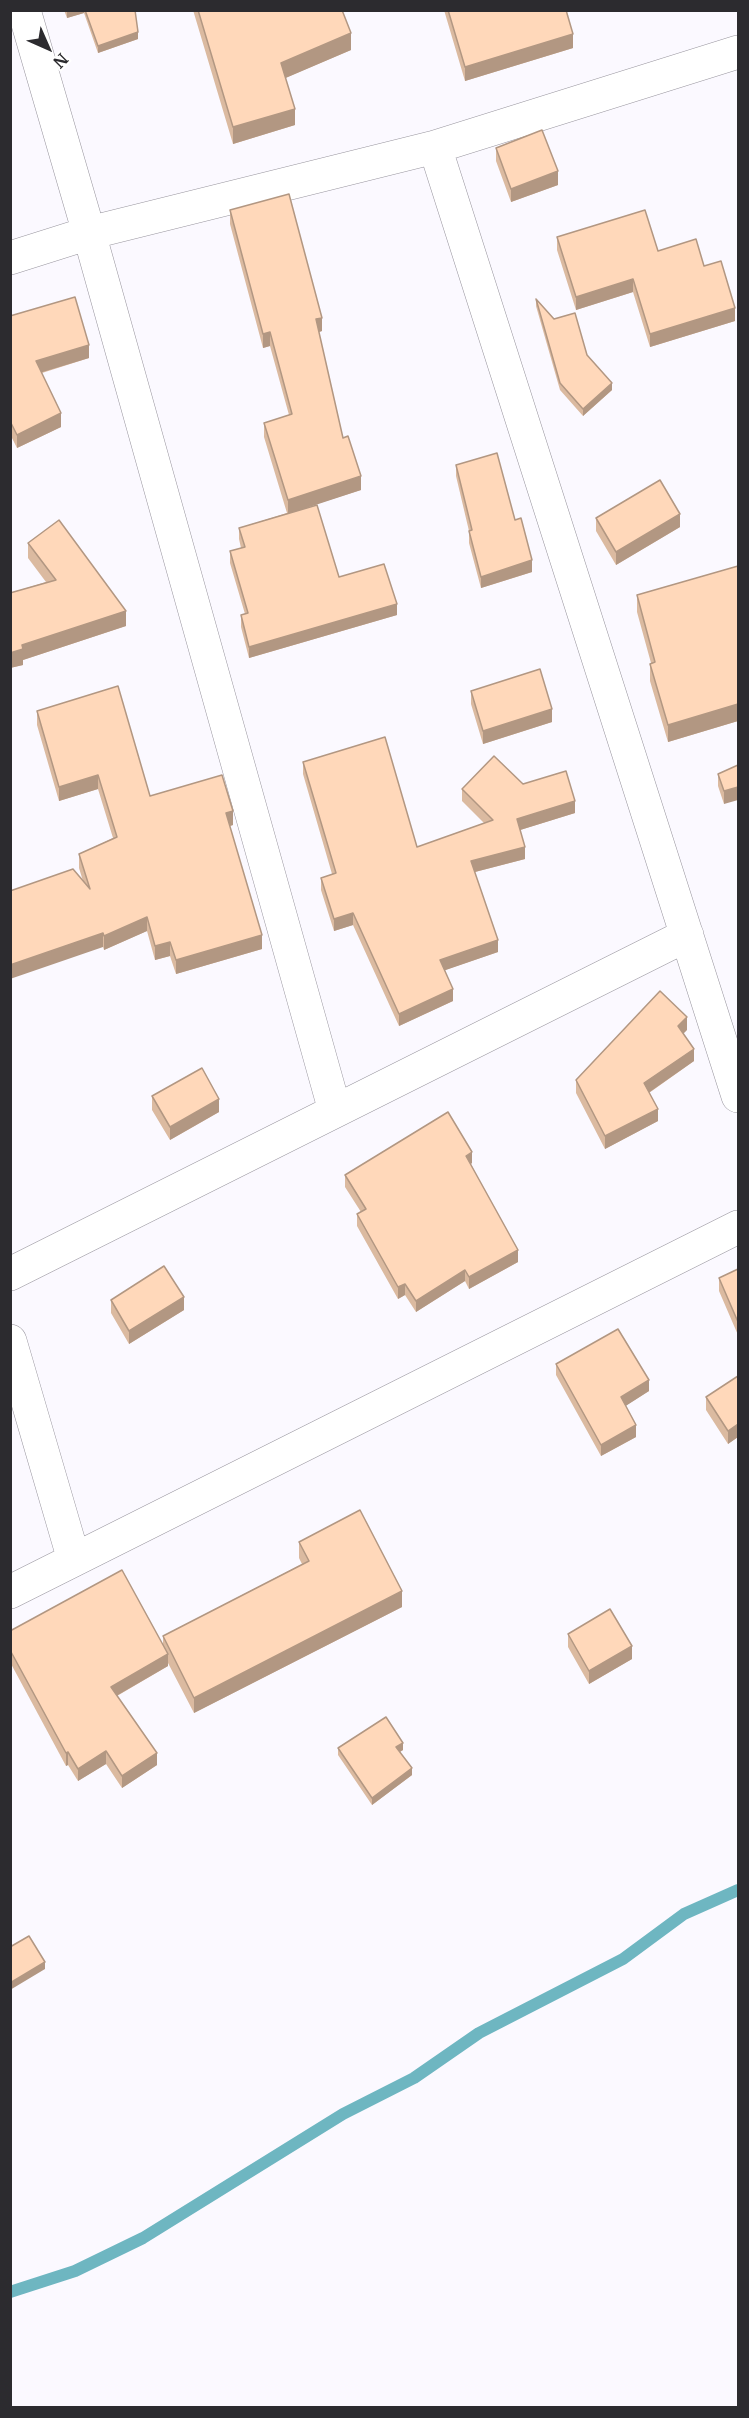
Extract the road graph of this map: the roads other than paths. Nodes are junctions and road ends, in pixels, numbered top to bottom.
1 (24, 10) edge
2 (738, 52) edge
3 (435, 147) junction
4 (89, 233) junction
5 (10, 258) edge
6 (687, 934) junction
7 (738, 1096) edge
8 (335, 1111) junction
9 (738, 1227) edge
10 (10, 1274) edge
11 (10, 1341) edge
12 (74, 1560) junction
13 (10, 1592) edge

1 - 4 street
2 - 3 street
3 - 4 street
3 - 6 street
4 - 5 street
4 - 8 street
6 - 7 street
6 - 8 street
8 - 10 street
9 - 12 street
11 - 12 street
12 - 13 street

